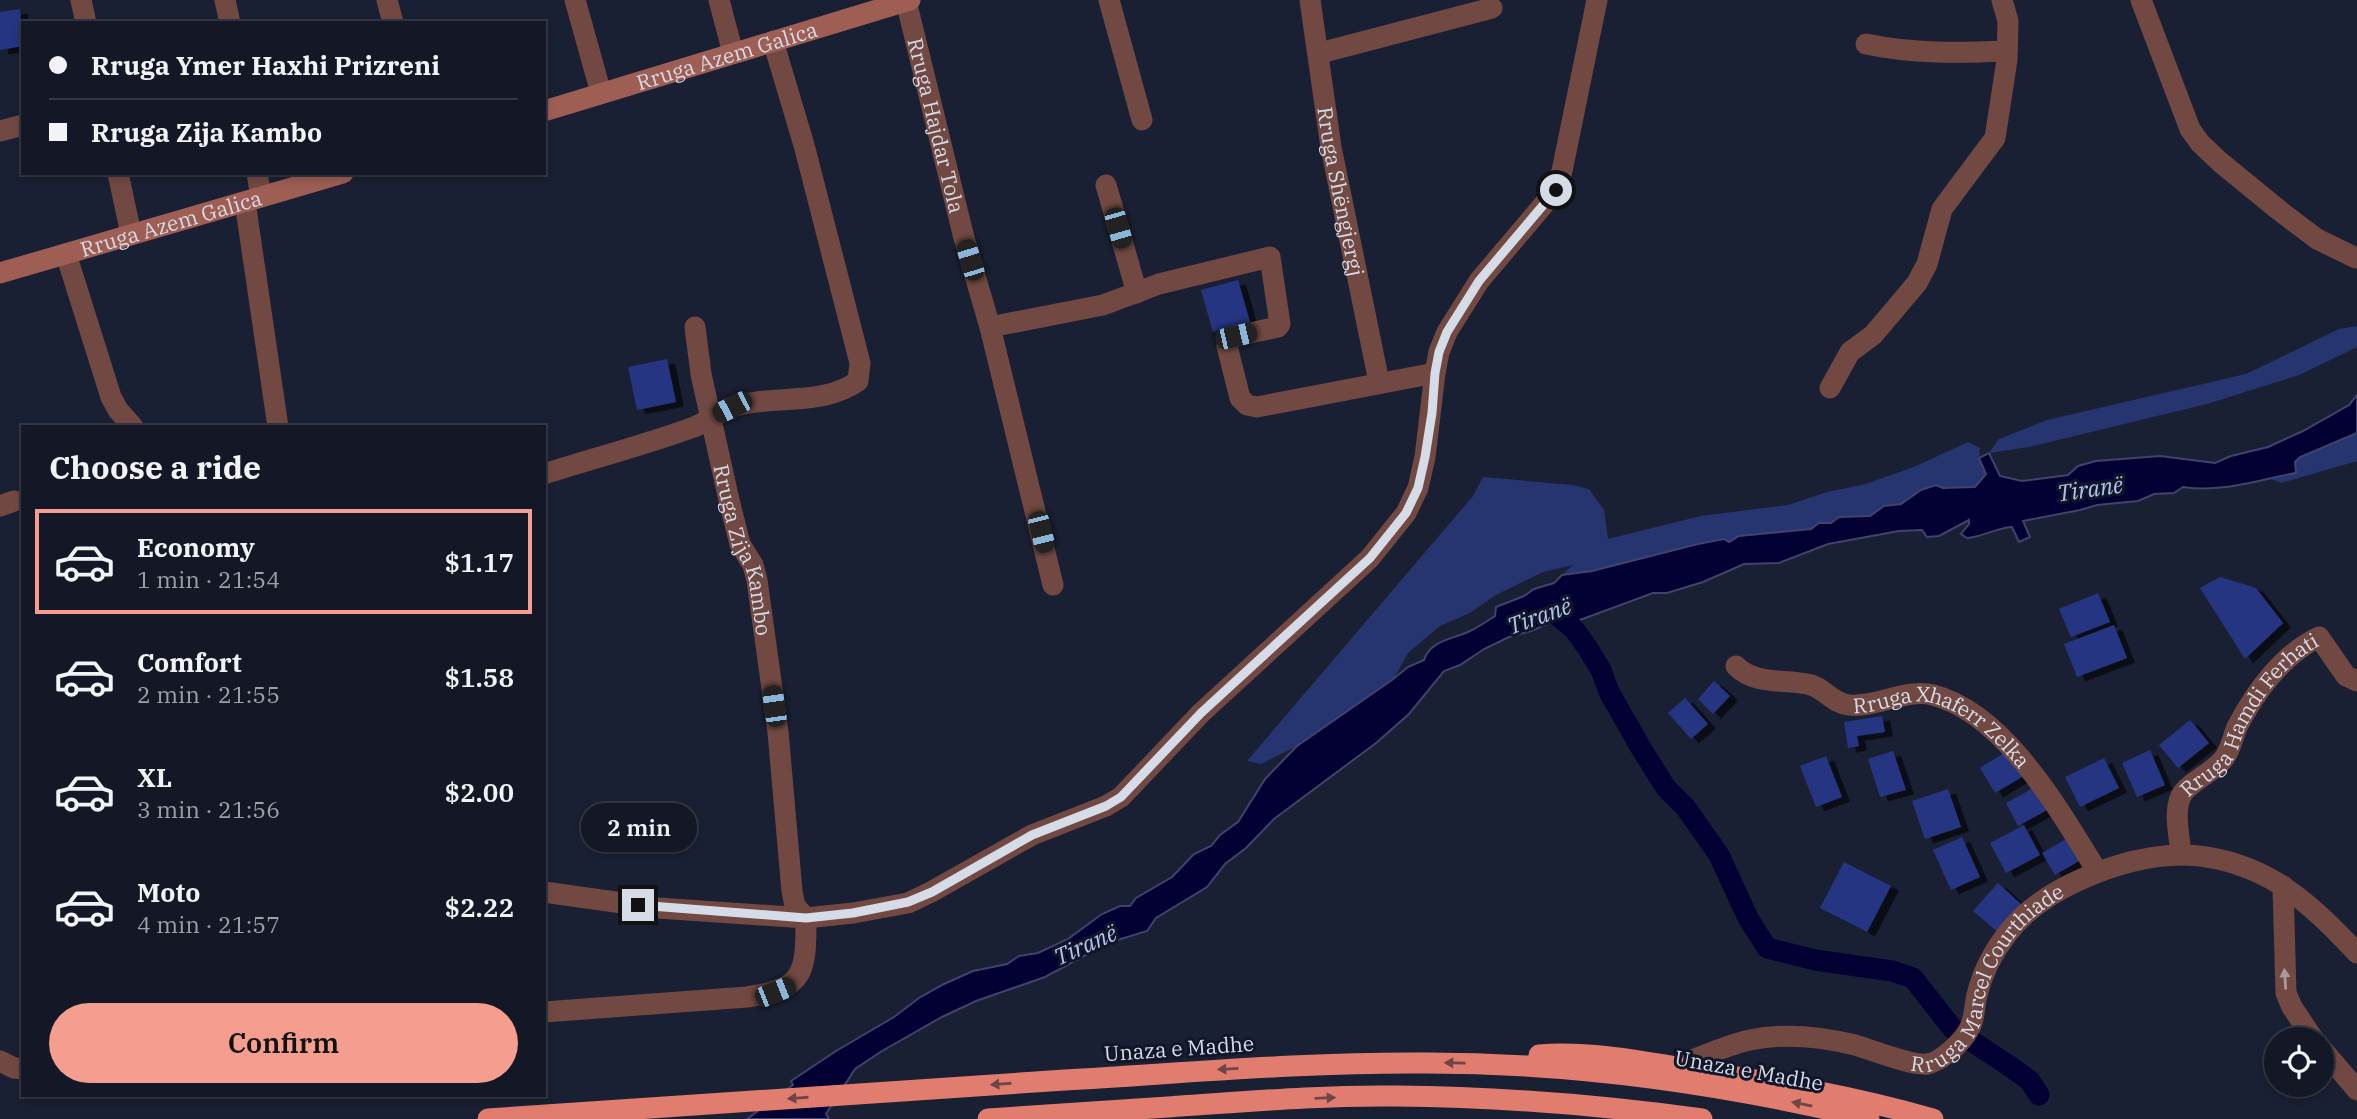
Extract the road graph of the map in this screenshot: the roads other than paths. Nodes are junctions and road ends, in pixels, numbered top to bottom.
1 (81, 0) edge
2 (225, 0) edge
3 (387, 0) edge
4 (575, 0) edge
5 (719, 0) edge
6 (1109, 0) edge
7 (1310, 0) edge
8 (1597, 0) edge
9 (2002, 0) edge
10 (2141, 0) edge
11 (908, 1) edge
12 (1492, 8) dead end
13 (86, 21) edge
14 (230, 21) edge
15 (392, 21) edge
16 (773, 41) junction
17 (1866, 44) dead end
18 (2007, 51) junction
19 (1320, 53) junction
20 (733, 54) junction
21 (601, 93) junction
22 (546, 110) edge
23 (1142, 120) dead end
24 (21, 126) edge
25 (0, 131) edge
26 (118, 175) edge
27 (257, 175) edge
28 (336, 175) edge
29 (1106, 185) dead end
30 (253, 200) junction
31 (131, 234) junction
32 (66, 254) junction
33 (2356, 258) edge
34 (0, 273) edge
35 (1136, 293) junction
36 (695, 327) dead end
37 (990, 327) junction
38 (1435, 373) junction
39 (1379, 382) junction
40 (1830, 388) dead end
41 (712, 418) junction
42 (131, 425) edge
43 (278, 425) edge
44 (546, 473) edge
45 (1054, 585) dead end
46 (1736, 666) dead end
47 (2357, 681) edge
48 (2181, 855) junction
49 (2097, 871) junction
50 (2283, 886) junction
51 (546, 891) edge
52 (806, 918) junction
53 (2357, 953) edge
54 (546, 1012) edge
55 (2305, 1027) edge
56 (0, 1061) edge
57 (1685, 1063) dead end
58 (2334, 1063) edge
59 (1485, 1064) junction
60 (21, 1069) edge
61 (2357, 1090) edge
62 (1493, 1098) junction
63 (488, 1119) edge
64 (988, 1119) edge
65 (1586, 1119) edge
66 (1702, 1119) edge
67 (1869, 1119) edge
68 (1933, 1119) edge

1 - 13 street
2 - 14 street
3 - 15 street
4 - 21 street
5 - 20 street
6 - 23 street
7 - 19 street, Rruga Shëngjergj
8 - 38 street
9 - 18 street
10 - 33 street
11 - 16 main road, Rruga Azem Galica
11 - 37 street, Rruga Hajdar Tola
12 - 19 street
16 - 20 main road, Rruga Azem Galica
16 - 41 street
17 - 18 street
18 - 40 street
19 - 39 street, Rruga Shëngjergj
20 - 21 main road, Rruga Azem Galica
21 - 22 main road, Rruga Azem Galica
24 - 25 street
26 - 31 street
27 - 30 street
28 - 30 main road, Rruga Azem Galica
29 - 35 street
30 - 31 main road, Rruga Azem Galica
30 - 43 street
31 - 32 main road, Rruga Azem Galica
32 - 34 main road, Rruga Azem Galica
32 - 42 street
35 - 37 street
35 - 39 street
36 - 41 street, Rruga Zija Kambo
37 - 45 street, Rruga Hajdar Tola
38 - 39 street
38 - 52 street
41 - 44 street
41 - 52 street, Rruga Zija Kambo
46 - 49 street, Rruga Xhaferr Zelka
47 - 48 street, Rruga Hamdi Ferhati
48 - 49 street, Rruga Marcel Courthiade
48 - 50 street, Rruga Marcel Courthiade
49 - 57 street, Rruga Marcel Courthiade
50 - 53 street
55 -> 50 street
51 - 52 street
52 - 54 street
56 - 60 street
58 - 61 street
59 -> 63 highway, Unaza e Madhe
67 -> 59 highway, Unaza e Madhe
59 - 68 highway
64 -> 62 highway
62 - 65 highway
62 - 66 highway

